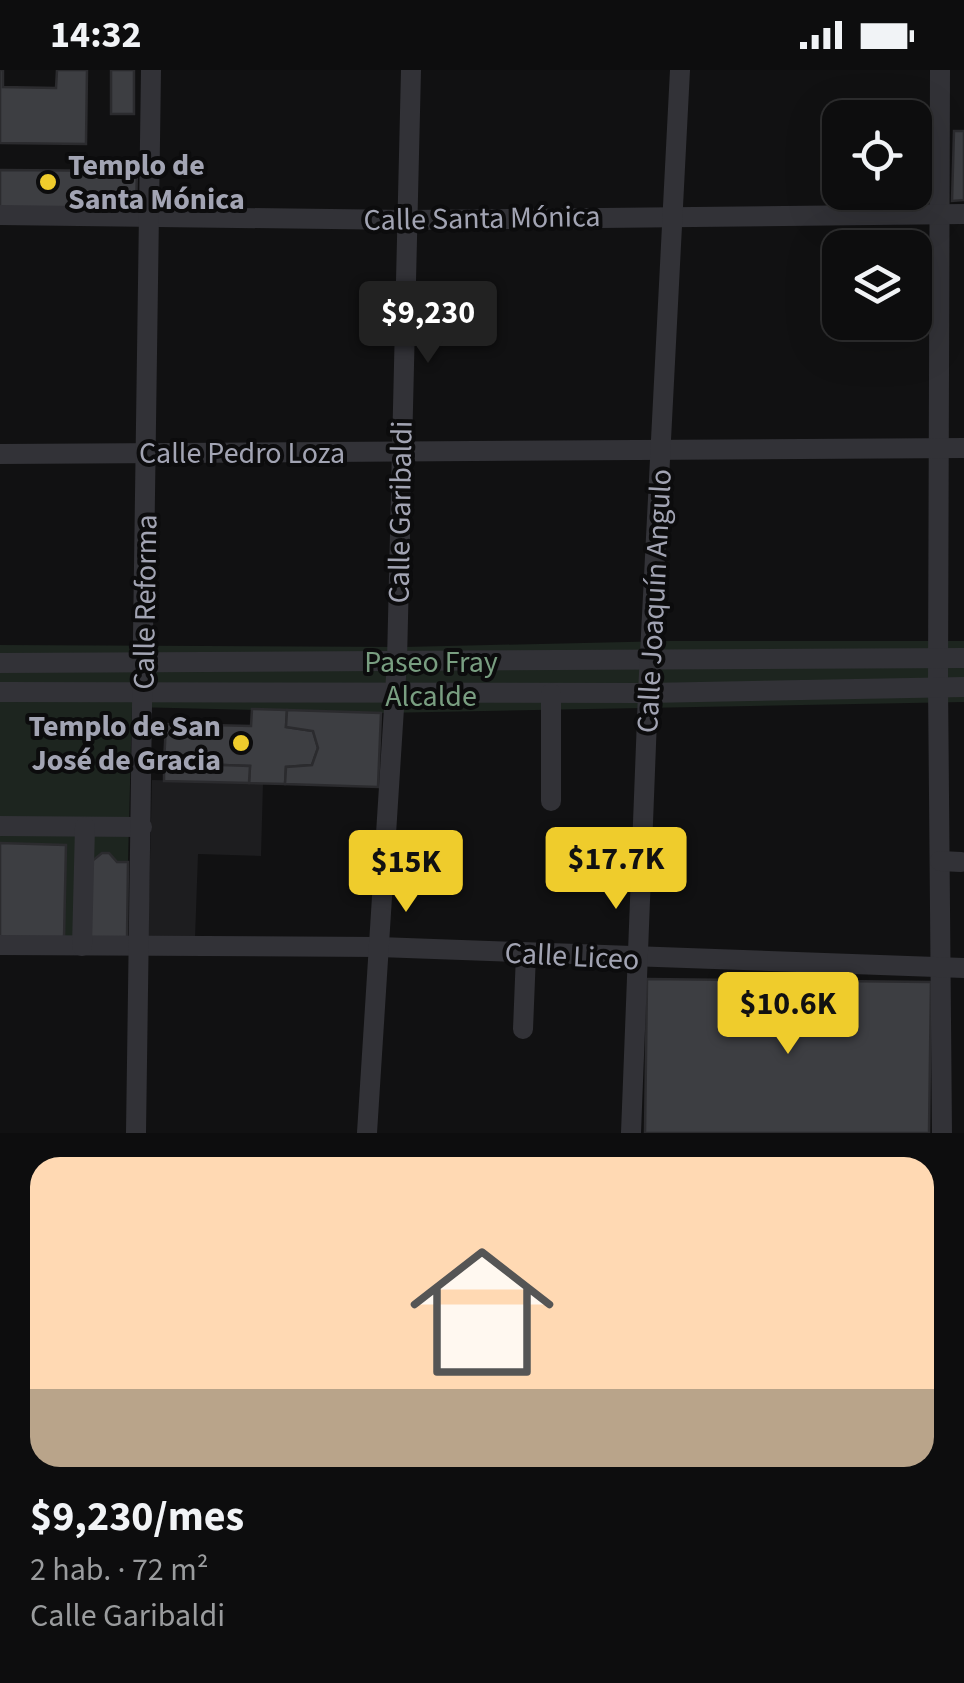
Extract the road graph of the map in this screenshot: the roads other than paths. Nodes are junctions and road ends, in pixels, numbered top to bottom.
1 (151, 70) edge
2 (411, 70) edge
3 (680, 70) edge
4 (940, 70) edge
5 (940, 214) junction
6 (964, 214) edge
7 (0, 215) edge
8 (674, 216) junction
9 (150, 217) junction
10 (407, 220) junction
11 (940, 448) junction
12 (964, 448) edge
13 (662, 450) junction
14 (402, 452) junction
15 (0, 454) edge
16 (147, 454) junction
17 (650, 658) junction
18 (938, 658) junction
19 (964, 658) edge
20 (397, 662) junction
21 (0, 663) edge
22 (145, 663) junction
23 (938, 686) junction
24 (964, 686) edge
25 (0, 692) edge
26 (396, 692) junction
27 (551, 693) junction
28 (648, 693) junction
29 (144, 694) junction
30 (551, 801) dead end
31 (0, 826) edge
32 (86, 827) junction
33 (142, 828) junction
34 (0, 944) edge
35 (82, 946) junction
36 (140, 946) junction
37 (379, 948) junction
38 (526, 954) junction
39 (640, 960) junction
40 (941, 968) junction
41 (964, 968) edge
42 (523, 1029) dead end
43 (136, 1133) edge
44 (367, 1133) edge
45 (632, 1133) edge
46 (942, 1133) edge

1 - 9 street, Calle Reforma
2 - 10 street, Calle Garibaldi
3 - 8 street, Calle Joaquín Angulo
4 - 5 street
5 - 6 street, Calle Santa Mónica
5 - 8 street, Calle Santa Mónica
5 - 11 street
7 - 9 street, Calle Santa Mónica
8 - 10 street, Calle Santa Mónica
8 - 13 street, Calle Joaquín Angulo
9 - 10 street, Calle Santa Mónica
9 - 16 street, Calle Reforma
10 - 14 street, Calle Garibaldi
11 - 12 street, Calle Pedro Loza
11 - 13 street, Calle Pedro Loza
11 - 18 street
13 - 14 street, Calle Pedro Loza
13 - 17 street, Calle Joaquín Angulo
14 - 16 street, Calle Pedro Loza
14 - 20 street, Calle Garibaldi
15 - 16 street, Calle Pedro Loza
16 - 22 street, Calle Reforma
17 - 18 street
17 - 20 street
17 - 28 street, Calle Joaquín Angulo
18 - 19 street
18 - 23 street
20 - 22 street
20 - 26 street, Calle Garibaldi
21 - 22 street
22 - 29 street, Calle Reforma
23 - 24 street
23 - 28 street
23 - 40 street
25 - 29 street
26 - 27 street
26 - 29 street
26 - 37 street, Calle Garibaldi
27 - 28 street
27 - 30 street
28 - 39 street, Calle Joaquín Angulo
29 - 33 street, Calle Reforma
31 - 32 street
32 - 33 street
32 - 35 street
33 - 36 street, Calle Reforma
34 - 35 street, Calle Liceo
35 - 36 street, Calle Liceo
36 - 37 street, Calle Liceo
36 - 43 street, Calle Reforma
37 - 38 street, Calle Liceo
37 - 44 street, Calle Garibaldi
38 - 39 street, Calle Liceo
38 - 42 street
39 - 40 street, Calle Liceo
39 - 45 street, Calle Joaquín Angulo
40 - 41 street, Calle Liceo
40 - 46 street

